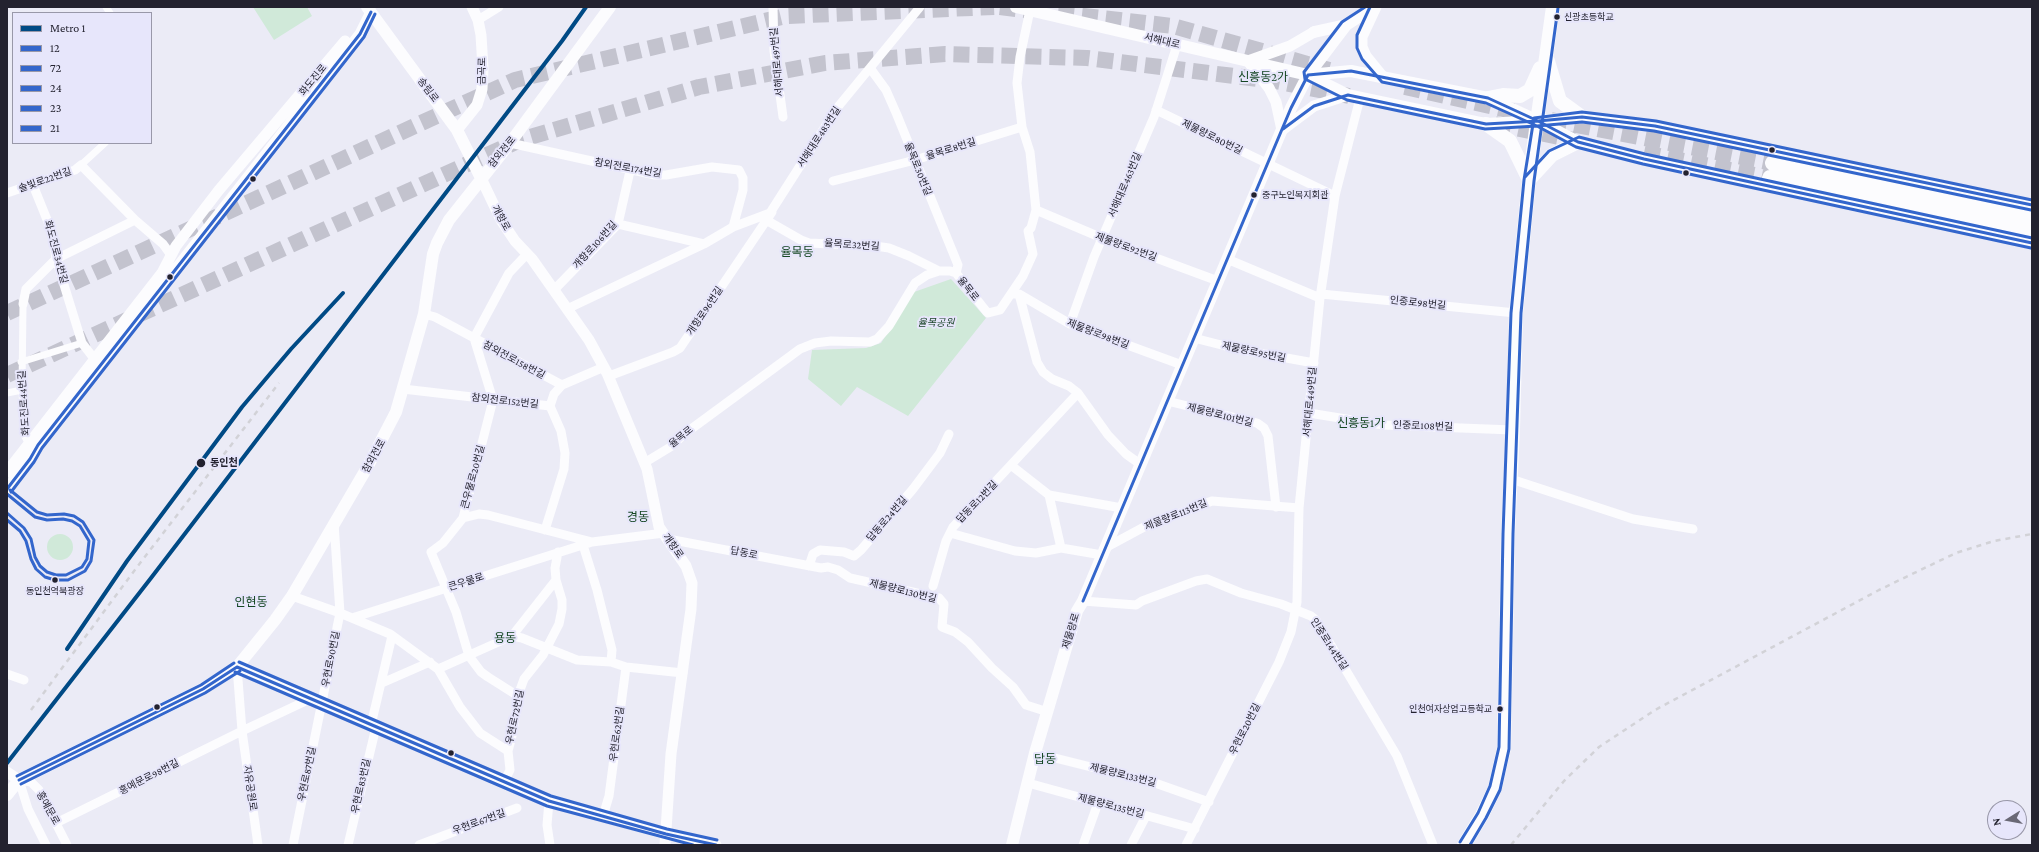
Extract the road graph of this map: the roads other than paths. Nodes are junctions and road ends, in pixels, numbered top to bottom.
1 (472, 7) edge
2 (499, 7) edge
3 (610, 7) edge
4 (773, 7) edge
5 (920, 7) edge
6 (1016, 7) edge
7 (1375, 7) edge
8 (1553, 7) edge
9 (371, 9) edge
10 (1030, 10) junction
11 (478, 20) junction
12 (1346, 25) junction
13 (1314, 32) joint
14 (1177, 45) junction
15 (1547, 55) junction
16 (1248, 61) junction
17 (870, 68) junction
18 (1308, 75) junction
19 (1383, 77) junction
20 (1354, 97) junction
21 (1488, 98) junction
22 (1156, 110) junction
23 (783, 117) dead end
24 (1582, 117) junction
25 (1538, 121) junction
26 (1486, 124) junction
27 (1022, 127) junction
28 (457, 130) junction
29 (1282, 130) junction
30 (1578, 142) junction
31 (510, 143) junction
32 (104, 144) edge
33 (915, 160) junction
34 (1268, 163) junction
35 (81, 164) junction
36 (630, 171) junction
37 (481, 178) junction
38 (1530, 180) junction
39 (833, 181) dead end
40 (33, 185) junction
41 (7, 193) edge
42 (1335, 196) junction
43 (2032, 205) edge
44 (773, 210) junction
45 (1036, 210) junction
46 (2002, 212) junction
47 (2032, 215) edge
48 (2032, 219) edge
49 (135, 220) junction
50 (766, 220) junction
51 (618, 224) junction
52 (732, 227) junction
53 (1102, 238) junction
54 (2029, 239) edge
55 (704, 244) junction
56 (527, 254) junction
57 (171, 255) junction
58 (56, 259) junction
59 (1227, 259) junction
60 (939, 271) junction
61 (956, 273) junction
62 (1218, 281) junction
63 (554, 290) junction
64 (1015, 294) junction
65 (1320, 296) junction
66 (23, 304) joint
67 (567, 309) junction
68 (1516, 313) junction
69 (424, 314) junction
70 (1070, 324) junction
71 (474, 338) junction
72 (1194, 338) junction
73 (82, 343) junction
74 (21, 362) junction
75 (97, 363) junction
76 (1314, 364) junction
77 (1182, 365) junction
78 (606, 371) junction
79 (562, 386) junction
80 (403, 389) junction
81 (22, 390) junction
82 (7, 392) edge
83 (1078, 393) junction
84 (494, 400) junction
85 (1167, 401) junction
86 (550, 406) junction
87 (1310, 413) junction
88 (1513, 430) junction
89 (949, 434) dead end
90 (29, 444) junction
91 (644, 463) junction
92 (1140, 464) junction
93 (1012, 466) junction
94 (7, 472) edge
95 (1511, 479) junction
96 (7, 489) edge
97 (1049, 495) junction
98 (1276, 507) junction
99 (1122, 508) junction
100 (1299, 508) junction
101 (463, 518) junction
102 (334, 523) junction
103 (1693, 528) dead end
104 (545, 530) junction
105 (950, 533) junction
106 (666, 536) junction
107 (587, 543) junction
108 (1061, 548) junction
109 (1104, 551) junction
110 (558, 552) junction
111 (809, 566) junction
112 (821, 568) joint
113 (556, 580) junction
114 (933, 586) dead end
115 (446, 588) junction
116 (292, 596) junction
117 (1083, 601) junction
118 (1296, 610) junction
119 (340, 613) junction
120 (352, 618) junction
121 (392, 636) junction
122 (512, 636) junction
123 (548, 648) junction
124 (469, 656) junction
125 (430, 662) junction
126 (611, 662) junction
127 (237, 667) junction
128 (626, 667) junction
129 (438, 669) junction
130 (682, 673) junction
131 (7, 674) edge
132 (24, 680) dead end
133 (382, 683) junction
134 (518, 696) junction
135 (310, 699) junction
136 (322, 704) junction
137 (1048, 712) junction
138 (374, 726) junction
139 (242, 731) junction
140 (508, 751) junction
141 (1036, 754) junction
142 (7, 772) edge
143 (19, 780) junction
144 (504, 782) junction
145 (1028, 783) junction
146 (7, 795) edge
147 (549, 800) junction
148 (1209, 802) junction
149 (1098, 804) junction
150 (517, 808) dead end
151 (603, 816) junction
152 (1146, 816) junction
153 (56, 824) junction
154 (1195, 829) junction
155 (665, 839) edge
156 (46, 845) edge
157 (67, 845) edge
158 (258, 845) edge
159 (293, 845) edge
160 (348, 845) edge
161 (418, 845) edge
162 (550, 845) edge
163 (716, 845) edge
164 (1012, 845) edge
165 (1083, 845) edge
166 (1130, 845) edge
167 (1186, 845) edge
168 (1433, 845) edge
169 (1464, 845) edge

1 - 11 street, 금곡로
2 - 11 street
3 - 31 main road, 참외전로
4 - 23 street, 서해대로497번길
5 - 17 street, 서해대로483번길
6 - 10 main road, 서해대로
7 - 12 main road, 제물량로
7 - 19 street
8 - 15 main road
9 - 28 main road, 송림로
9 - 57 street, 화도진로
9 - 75 street, 화도진로
10 - 14 main road, 서해대로
10 - 27 street, 율목로
11 - 28 street, 금곡로
12 - 13 main road
12 - 18 main road, 제물량로
13 - 16 street
14 - 16 main road, 서해대로
14 - 22 street, 서해대로463번길
15 - 21 main road
15 - 24 main road
15 - 25 main road
16 - 18 main road, 서해대로
16 - 29 street
17 - 33 street, 율목로30번길
17 - 44 street, 서해대로483번길
18 - 19 main road, 서해대로
18 - 20 main road, 서해대로
18 - 29 main road, 제물량로
19 - 21 main road, 서해대로
20 - 26 main road, 서해대로
20 - 29 street
20 - 42 street, 서해대로449번길
21 - 25 main road, 서해대로
22 - 34 street, 제물량로80번길
22 - 53 street, 서해대로463번길
24 - 25 main road, 서해대로
24 - 43 main road, 서해대로
25 - 26 main road, 서해대로
25 - 30 main road, 서해대로
25 - 38 main road
26 - 38 main road
27 - 33 street, 율목로8번길
27 - 45 street, 율목로
28 - 37 main road, 송림로
29 - 34 main road, 제물량로
30 - 38 main road
30 - 54 main road, 서해대로
31 - 36 street, 참외전로174번길
31 - 37 main road, 참외전로
32 - 35 street
33 - 39 street, 율목로8번길
33 - 61 street, 율목로30번길
34 - 42 street
34 - 59 main road, 제물량로
35 - 40 street, 솔빛로22번길
35 - 49 street
36 - 51 street, 개항로106번길
36 - 52 street, 참외전로174번길
37 - 56 street, 개항로
37 - 69 main road, 참외전로
38 - 68 main road
40 - 41 street, 솔빛로22번길
40 - 58 street, 화도진로34번길
42 - 65 street, 서해대로449번길
44 - 50 street, 개항로96번길
44 - 52 street, 서해대로483번길
45 - 53 street, 제물량로92번길
45 - 64 street, 율목로
46 - 47 highway
46 - 48 highway
46 - 54 highway
49 - 57 street
49 - 58 street, 화도진로44번길
50 - 60 street, 율목로32번길
50 - 78 street, 개항로96번길
51 - 55 street
51 - 63 street, 개항로106번길
52 - 55 street, 서해대로483번길
53 - 62 street, 제물량로92번길
53 - 70 street, 서해대로463번길
55 - 67 street, 서해대로483번길
56 - 63 street, 개항로
56 - 71 street
57 - 75 street, 화도진로
58 - 66 street, 화도진로44번길
58 - 73 street, 화도진로34번길
59 - 62 main road, 제물량로
59 - 65 street, 인중로98번길
60 - 61 street, 율목로
60 - 91 street, 율목로
61 - 64 street, 율목로
62 - 72 main road, 제물량로
63 - 67 street, 개항로
64 - 70 street, 제물량로98번길
64 - 83 street
65 - 68 street, 인중로98번길
65 - 76 street, 서해대로449번길
66 - 74 street, 화도진로44번길
67 - 78 street, 개항로
68 - 88 main road
69 - 71 street, 참외전로158번길
69 - 80 main road, 참외전로
70 - 77 street, 제물량로98번길
71 - 79 street, 참외전로158번길
71 - 84 street
72 - 76 street, 제물량로95번길
72 - 77 main road, 제물량로
73 - 74 street, 화도진로44번길
73 - 75 street, 화도진로34번길
74 - 81 street, 화도진로44번길
75 - 90 street, 화도진로
75 - 96 street, 화도진로
76 - 87 street, 서해대로449번길
77 - 85 main road, 제물량로
78 - 79 street
78 - 91 street, 개항로
79 - 86 street
80 - 84 street, 참외전로152번길
80 - 102 main road, 참외전로
81 - 82 street
81 - 90 street, 화도진로44번길
83 - 92 street
83 - 93 street, 답동로12번길
84 - 86 street, 참외전로152번길
84 - 101 street, 큰우물로20번길
85 - 92 main road, 제물량로
85 - 98 street, 제물량로101번길
86 - 104 street, 참외전로152번길
87 - 88 street, 인중로108번길
87 - 100 street, 서해대로449번길
88 - 95 main road
89 - 111 street, 답동로24번길
90 - 94 street, 화도진로
91 - 106 street, 개항로
92 - 99 main road, 제물량로
93 - 97 street
93 - 105 street, 답동로12번길
95 - 103 street
95 - 169 main road
97 - 99 street
97 - 108 street
98 - 100 street, 제물량로113번길
98 - 109 street, 제물량로113번길
99 - 109 main road, 제물량로
100 - 118 street, 서해대로449번길
101 - 104 street, 큰우물로
101 - 115 street, 큰우물로20번길
102 - 116 main road, 참외전로
102 - 119 street
104 - 107 street, 큰우물로
105 - 108 street
105 - 114 street, 답동로12번길
106 - 107 street, 큰우물로
106 - 111 street, 답동로
106 - 130 street, 개항로
107 - 110 street, 큰우물로
107 - 126 street
108 - 109 street
109 - 117 main road, 제물량로
110 - 113 street, 우현로72번길
110 - 115 street, 큰우물로
111 - 112 street, 답동로
112 - 137 street, 제물량로130번길
113 - 122 street
113 - 123 street, 우현로72번길
115 - 120 street, 큰우물로
115 - 124 street
116 - 119 street
116 - 127 main road, 참외전로
117 - 118 street, 인중로144번길
117 - 137 main road, 제물량로
118 - 148 street, 우현로20번길
118 - 168 street, 인중로144번길
119 - 120 street
119 - 136 street, 우현로90번길
120 - 121 street
121 - 125 street
121 - 133 street, 우현로83번길
122 - 123 street
122 - 124 street
123 - 126 street
123 - 134 street, 우현로72번길
124 - 129 street
124 - 134 street
125 - 129 street, 우현로72번길
125 - 133 street
126 - 128 street
127 - 135 street
127 - 139 street, 자유공원로
127 - 143 main road, 참외전로
128 - 130 street
128 - 151 street, 우현로62번길
129 - 140 street, 우현로72번길
130 - 155 street, 개항로
131 - 132 street
133 - 138 street, 우현로83번길
134 - 140 street, 우현로72번길
135 - 136 street
135 - 139 street
136 - 138 street
136 - 159 street, 우현로87번길
137 - 141 main road, 제물량로
138 - 144 street
138 - 160 street, 우현로83번길
139 - 153 street, 홍예문로98번길
139 - 158 street, 자유공원로
140 - 144 street, 우현로72번길
141 - 145 main road, 제물량로
141 - 148 street, 제물량로133번길
142 - 143 street
143 - 146 main road, 참외전로
143 - 153 street, 홍예문로
143 - 156 street, 홍예문로
144 - 147 street
145 - 149 street, 제물량로135번길
145 - 164 main road, 제물량로
147 - 151 street
147 - 162 street
148 - 154 street, 우현로20번길
149 - 152 street, 제물량로135번길
149 - 165 street
150 - 161 street, 우현로67번길
151 - 155 street
152 - 154 street, 제물량로135번길
152 - 166 street
153 - 157 street, 홍예문로
154 - 167 street, 우현로20번길
155 - 163 street

